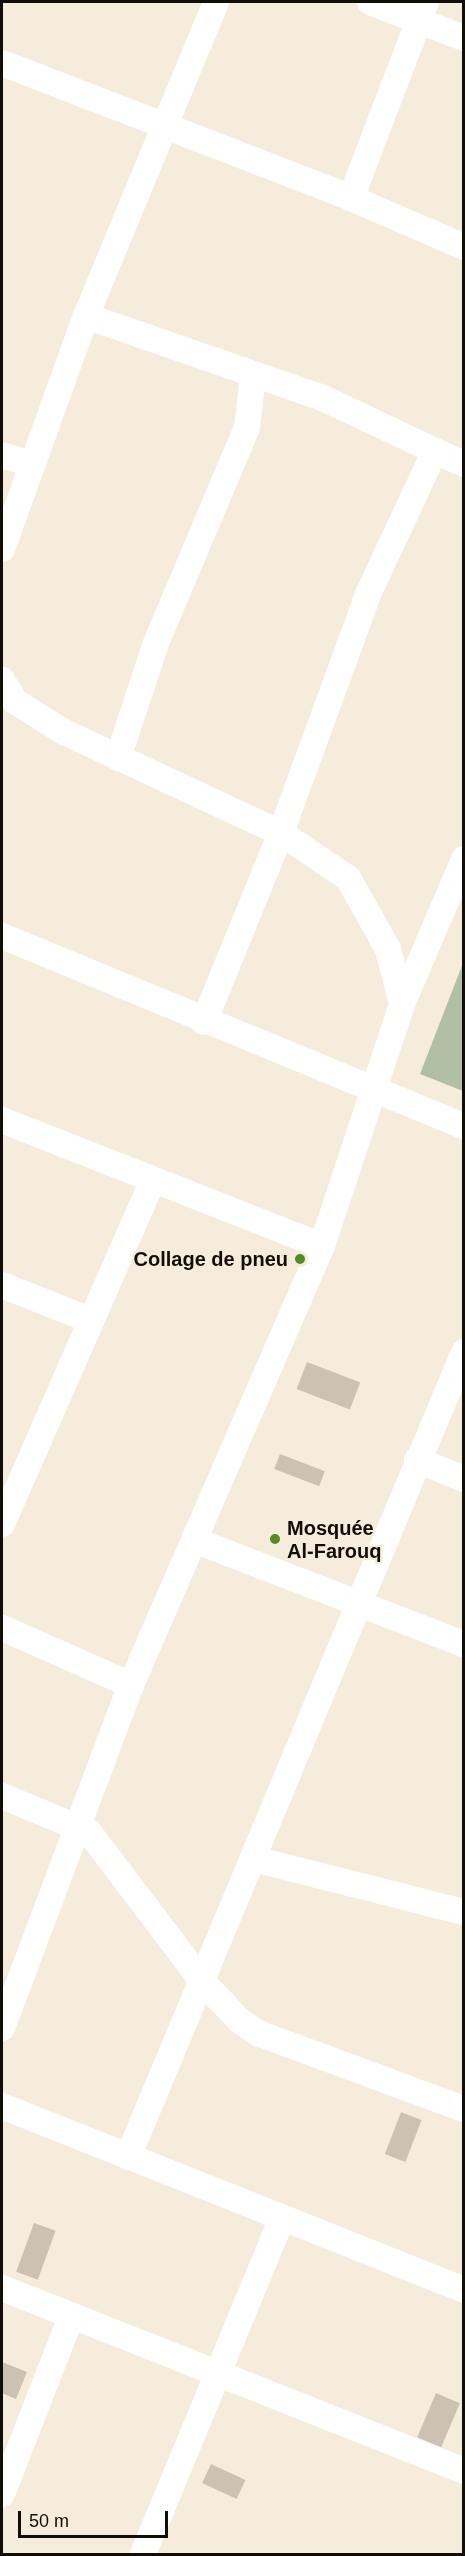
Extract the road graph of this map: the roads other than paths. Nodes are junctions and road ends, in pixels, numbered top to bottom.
1 (216, 2) edge
2 (370, 2) edge
3 (423, 9) edge
4 (464, 38) edge
5 (2, 63) edge
6 (167, 128) junction
7 (351, 198) junction
8 (464, 248) edge
9 (86, 316) junction
10 (253, 375) junction
11 (435, 451) junction
12 (2, 454) edge
13 (32, 464) junction
14 (464, 464) edge
15 (2, 549) edge
16 (2, 680) edge
17 (9, 701) edge
18 (118, 758) junction
19 (281, 833) junction
20 (464, 859) edge
21 (2, 936) edge
22 (402, 1004) junction
23 (204, 1022) junction
24 (376, 1087) junction
25 (2, 1120) edge
26 (464, 1126) edge
27 (152, 1183) junction
28 (322, 1246) junction
29 (2, 1285) edge
30 (90, 1320) junction
31 (464, 1352) edge
32 (417, 1460) junction
33 (12, 1464) edge
34 (464, 1479) edge
35 (2, 1524) edge
36 (194, 1540) junction
37 (362, 1605) junction
38 (2, 1628) edge
39 (464, 1644) edge
40 (131, 1685) junction
41 (2, 1796) edge
42 (74, 1823) junction
43 (254, 1859) junction
44 (464, 1912) edge
45 (202, 1981) junction
46 (2, 2028) edge
47 (2, 2106) edge
48 (464, 2109) edge
49 (128, 2157) junction
50 (282, 2218) junction
51 (2, 2288) edge
52 (464, 2290) edge
53 (71, 2317) junction
54 (217, 2377) junction
55 (464, 2471) edge
56 (2, 2494) edge
57 (143, 2554) edge

1 - 6 street
2 - 3 street
3 - 4 street
3 - 7 street
5 - 6 street
6 - 7 street
6 - 9 street
7 - 8 street
9 - 10 street
9 - 13 street
10 - 11 street
10 - 18 street
11 - 14 street
11 - 19 street
12 - 13 street
13 - 15 street
16 - 17 street
17 - 18 street
18 - 19 street
19 - 22 street
19 - 23 street
20 - 22 street
21 - 23 street
22 - 24 street
23 - 24 street
24 - 26 street
24 - 28 street
25 - 27 street
27 - 28 street
27 - 30 street
28 - 36 street
29 - 30 street
30 - 33 street
31 - 32 street
32 - 34 street
32 - 37 street
33 - 35 street
36 - 37 street
36 - 40 street
37 - 39 street
37 - 43 street
38 - 40 street
40 - 42 street
41 - 42 street
42 - 45 street
42 - 46 street
43 - 44 street
43 - 45 street
45 - 48 street
45 - 49 street
47 - 49 street
49 - 50 street
50 - 52 street
50 - 54 street
51 - 53 street
53 - 54 street
53 - 56 street
54 - 55 street
54 - 57 street

